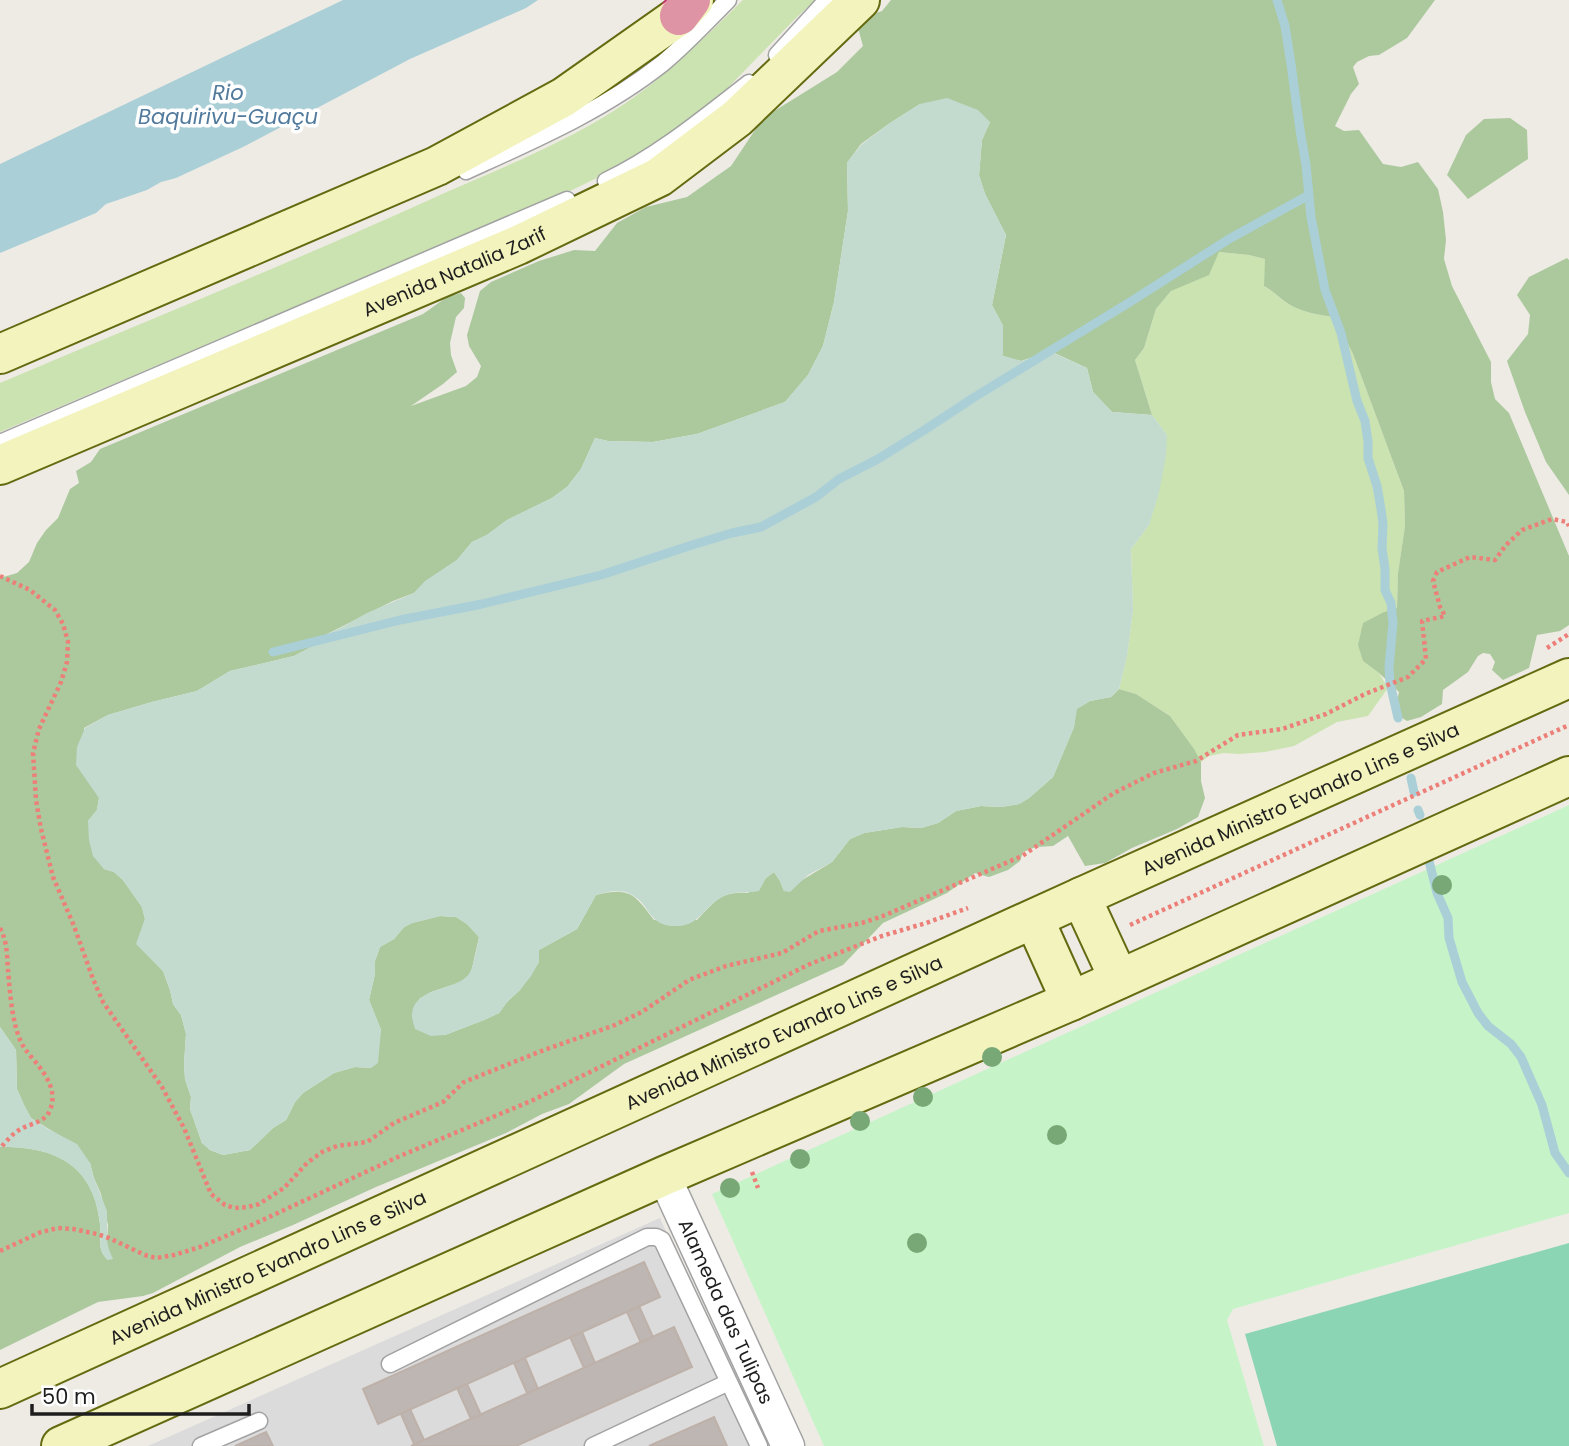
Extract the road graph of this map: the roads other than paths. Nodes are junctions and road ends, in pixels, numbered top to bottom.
1 (728, 0) edge
2 (827, 0) edge
3 (860, 0) edge
4 (688, 5) edge
5 (663, 62) junction
6 (454, 176) dead end
7 (0, 354) edge
8 (0, 443) edge
9 (0, 465) edge
10 (1569, 678) edge
11 (1569, 776) edge
12 (1082, 897) junction
13 (1034, 919) junction
14 (1119, 979) junction
15 (1071, 1001) junction
16 (664, 1176) junction
17 (390, 1364) dead end
18 (729, 1382) junction
19 (0, 1389) edge
20 (259, 1421) dead end
21 (61, 1446) edge
22 (201, 1446) edge
23 (593, 1446) edge
24 (759, 1446) edge
25 (788, 1446) edge

1 - 5 lane
2 - 8 lane
3 - 9 street, Avenida Natalia Zarif
4 - 5 lane
4 - 7 street
5 - 6 lane
10 - 12 street, Avenida Ministro Evandro Lins e Silva
11 - 14 street
12 - 13 street, Avenida Ministro Evandro Lins e Silva
12 - 14 street
13 - 15 street
13 - 19 street, Avenida Ministro Evandro Lins e Silva
14 - 15 street
15 - 16 street
16 - 21 street
16 - 25 street, Alameda das Tulipas
17 - 18 lane
18 - 23 lane
18 - 24 lane
20 - 22 lane

